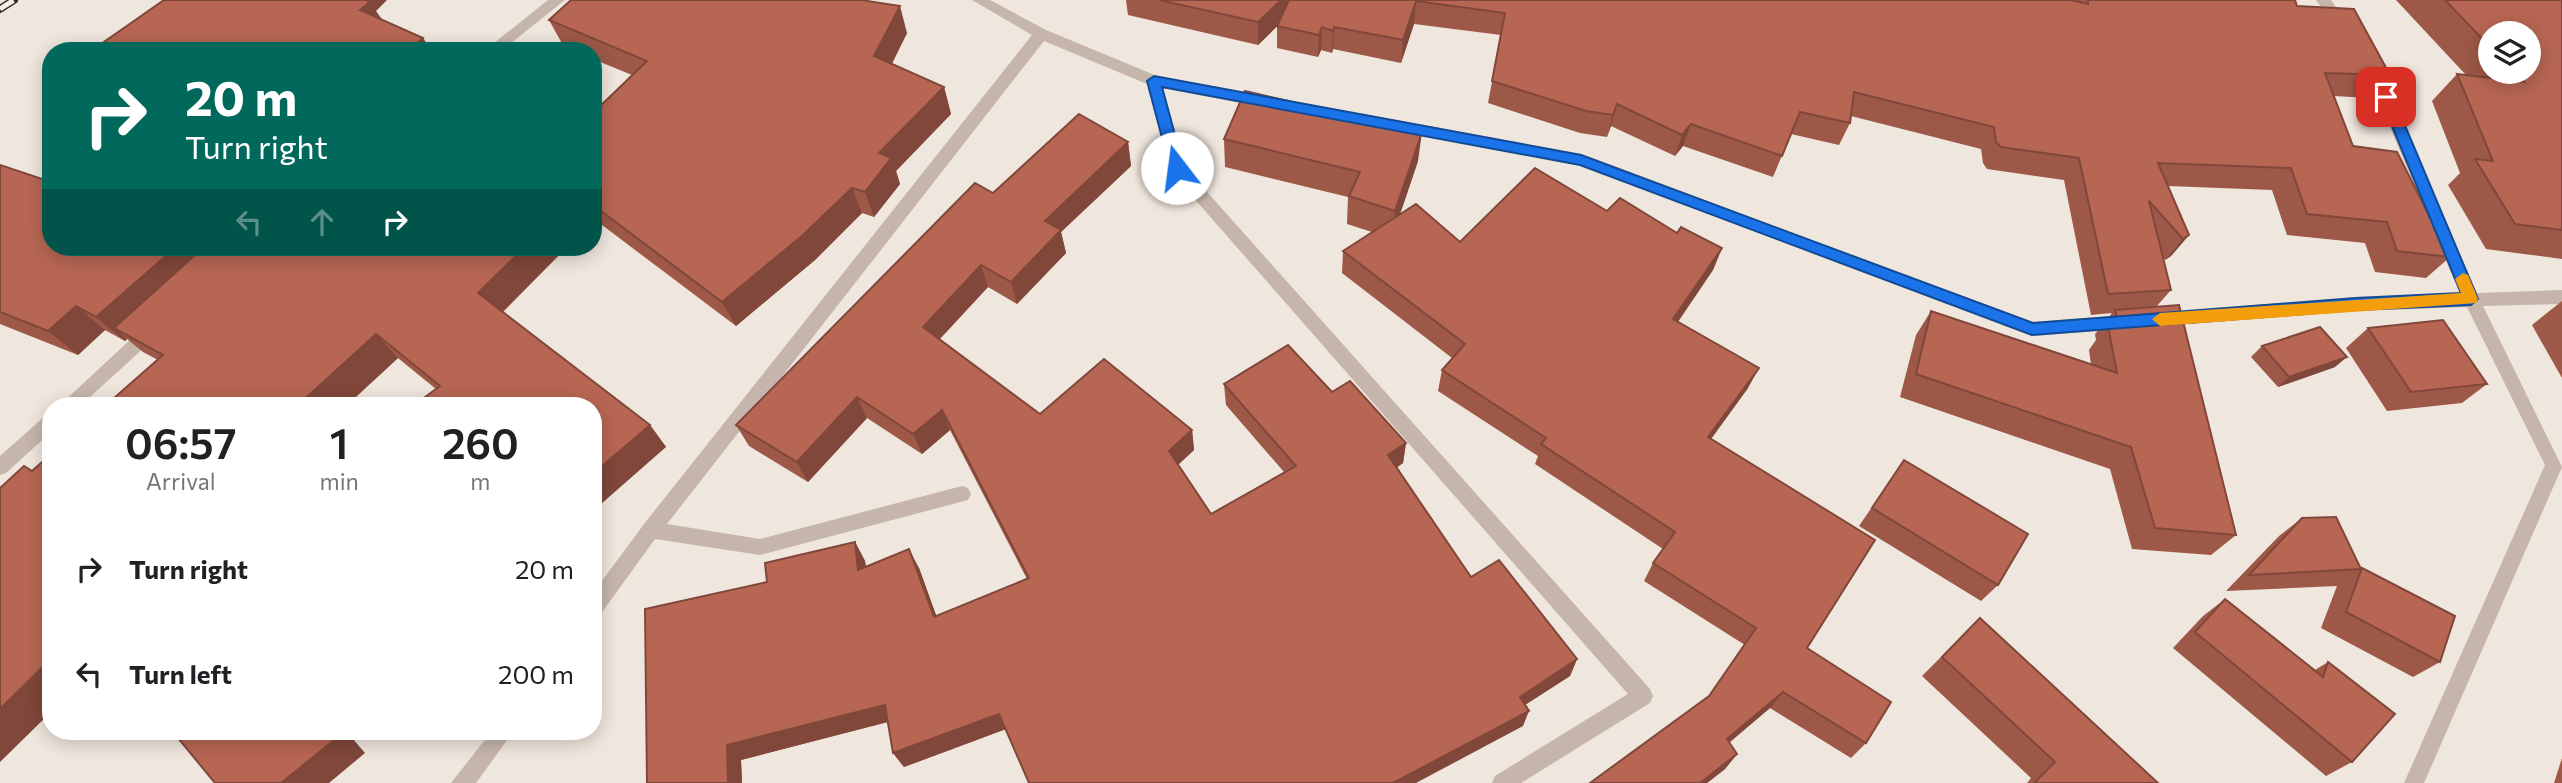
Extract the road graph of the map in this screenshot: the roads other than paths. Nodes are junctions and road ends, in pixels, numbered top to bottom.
1 (558, 0) edge
2 (979, 0) edge
3 (2323, 0) edge
4 (1041, 34) junction
5 (503, 42) edge
6 (1154, 81) junction
7 (1288, 106) edge
8 (1341, 116) edge
9 (2562, 298) edge
10 (2471, 299) junction
11 (161, 322) edge
12 (78, 397) edge
13 (42, 429) edge
14 (0, 467) edge
15 (962, 494) dead end
16 (651, 530) junction
17 (602, 597) edge
18 (497, 740) edge
19 (469, 780) edge
20 (1502, 783) edge
21 (2414, 783) edge

1 - 5 street
2 - 4 street
3 - 10 street
4 - 6 street
4 - 16 street
6 - 7 street
6 - 20 street
8 - 10 street
9 - 10 street
10 - 21 street
11 - 12 street
13 - 14 street
15 - 16 street
16 - 17 street
18 - 19 street

